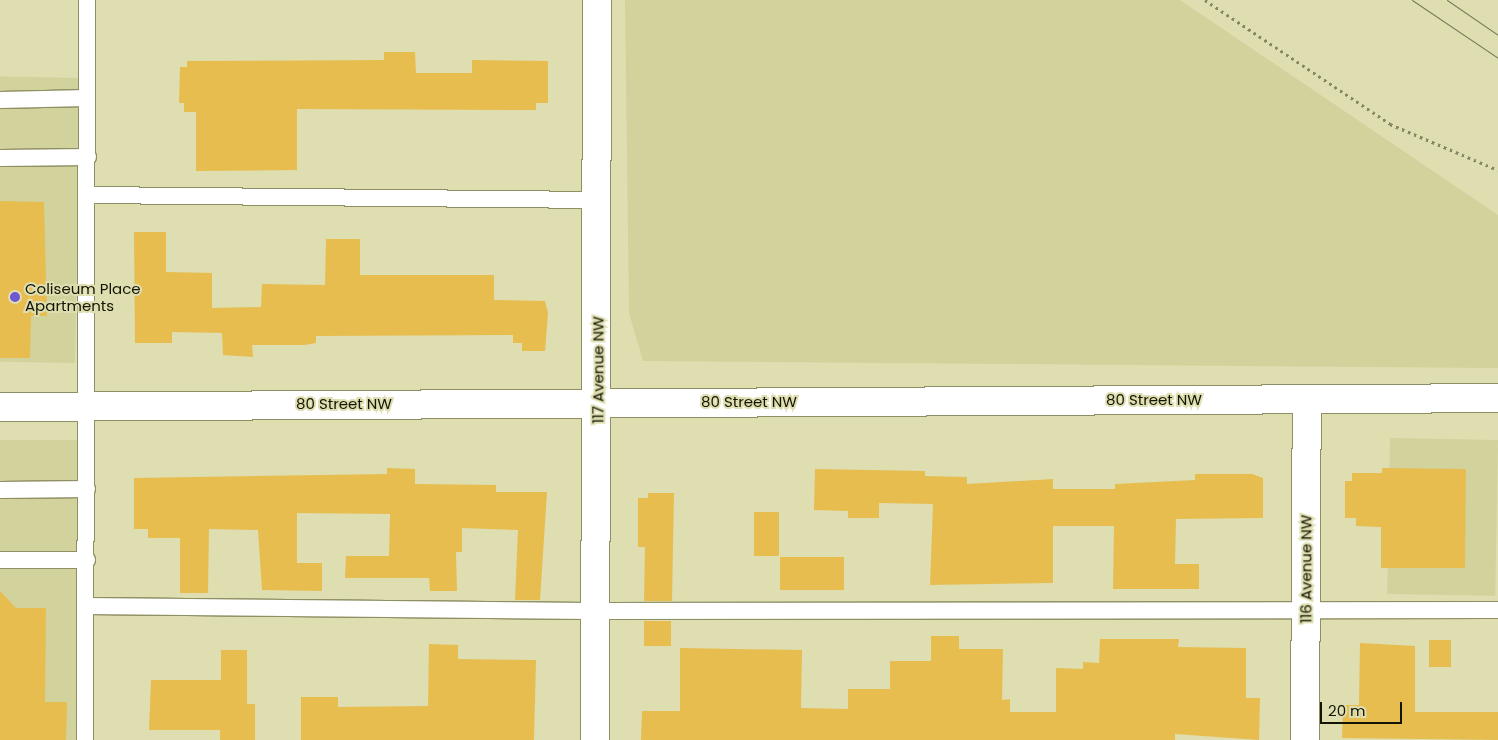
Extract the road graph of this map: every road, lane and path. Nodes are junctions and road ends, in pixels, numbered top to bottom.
1 (87, 0) edge
2 (597, 0) edge
3 (1205, 0) edge
4 (87, 98) junction
5 (0, 100) edge
6 (88, 157) junction
7 (0, 158) edge
8 (1498, 170) edge
9 (88, 195) junction
10 (598, 200) junction
11 (1498, 398) edge
12 (1307, 399) junction
13 (599, 402) junction
14 (88, 406) junction
15 (0, 407) edge
16 (87, 489) junction
17 (0, 490) edge
18 (0, 560) edge
19 (87, 560) junction
20 (86, 606) junction
21 (1306, 608) junction
22 (1498, 610) edge
23 (596, 612) junction
24 (85, 740) edge
25 (595, 740) edge
26 (1305, 740) edge

1 - 4 lane
2 - 10 street, 117 Avenue NW
3 - 8 path
4 - 5 lane
4 - 6 lane
6 - 7 lane
6 - 9 lane
9 - 10 lane
9 - 14 lane
10 - 13 street, 117 Avenue NW
11 - 12 street, 80 Street NW
12 - 13 street, 80 Street NW
12 - 21 street, 116 Avenue NW
13 - 14 street, 80 Street NW
13 - 23 street, 117 Avenue NW
14 - 15 street, 80 Street NW
14 - 16 lane
16 - 17 lane
16 - 19 lane
18 - 19 lane
19 - 20 lane
20 - 23 lane
20 - 24 lane
21 - 22 lane
21 - 23 lane
21 - 26 street, 116 Avenue NW
23 - 25 street, 117 Avenue NW

